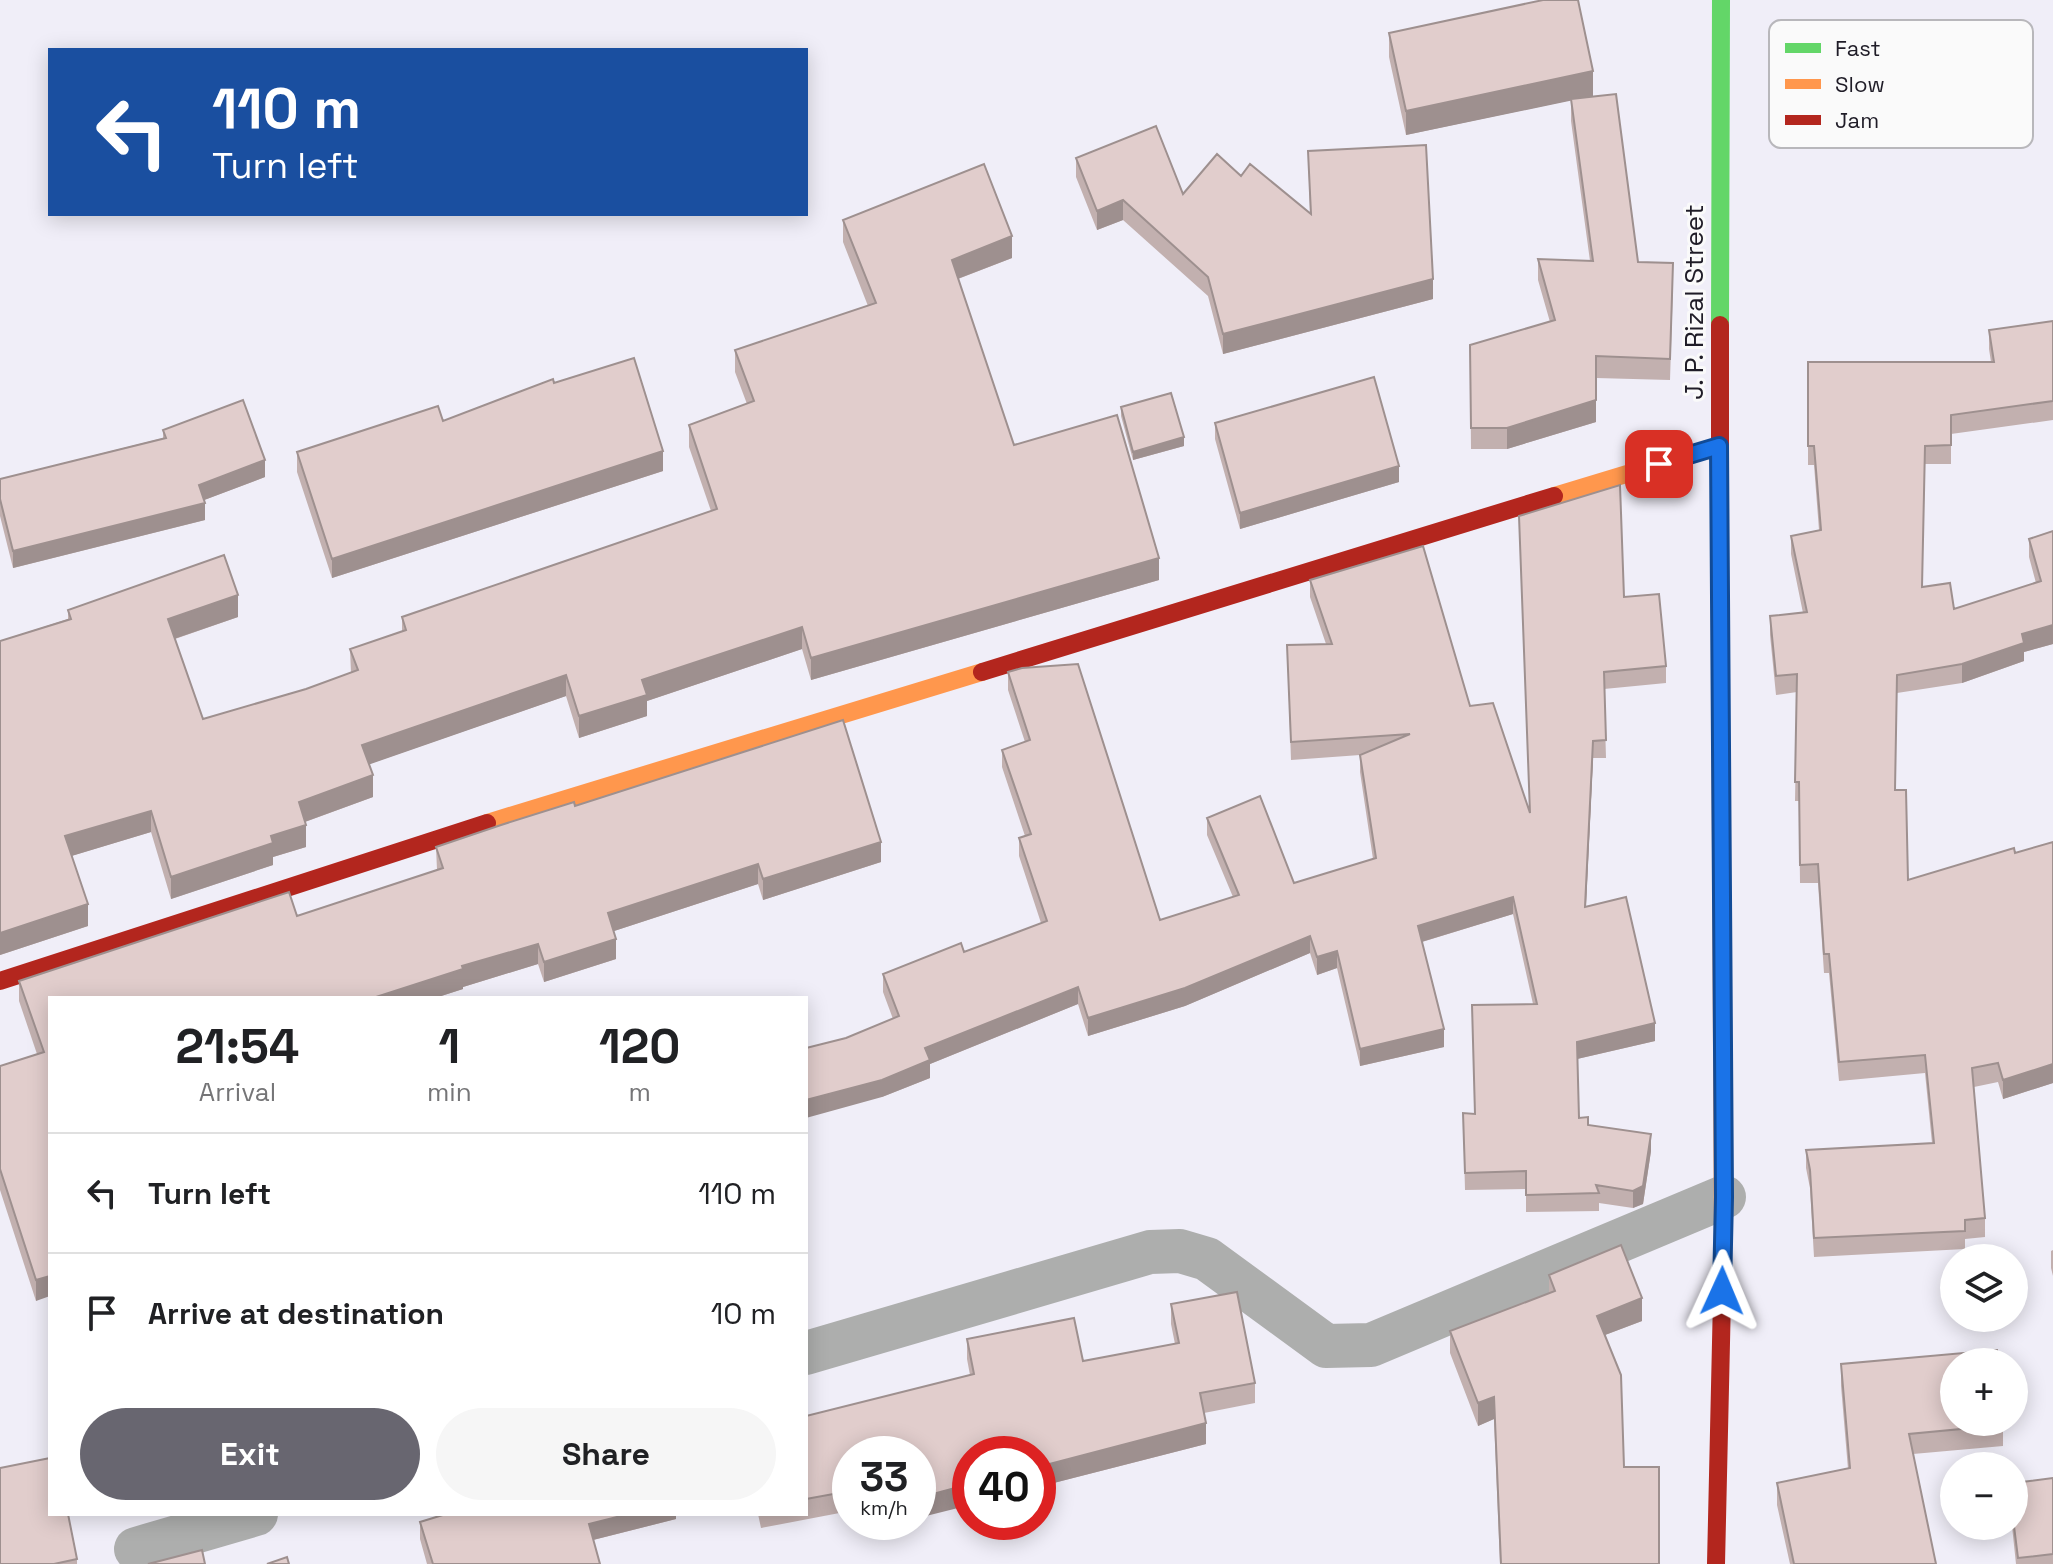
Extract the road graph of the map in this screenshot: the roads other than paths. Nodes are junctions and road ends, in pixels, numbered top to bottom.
1 (1721, 0) edge
2 (1719, 446) junction
3 (0, 981) edge
4 (1724, 1197) junction
5 (808, 1352) edge
6 (249, 1516) edge
7 (136, 1549) dead end
8 (1716, 1564) edge

1 - 2 street, J. P. Rizal Street
2 - 3 street
2 - 4 street, J. P. Rizal Street
4 - 5 street
4 - 8 street, J. P. Rizal Street
6 - 7 street

